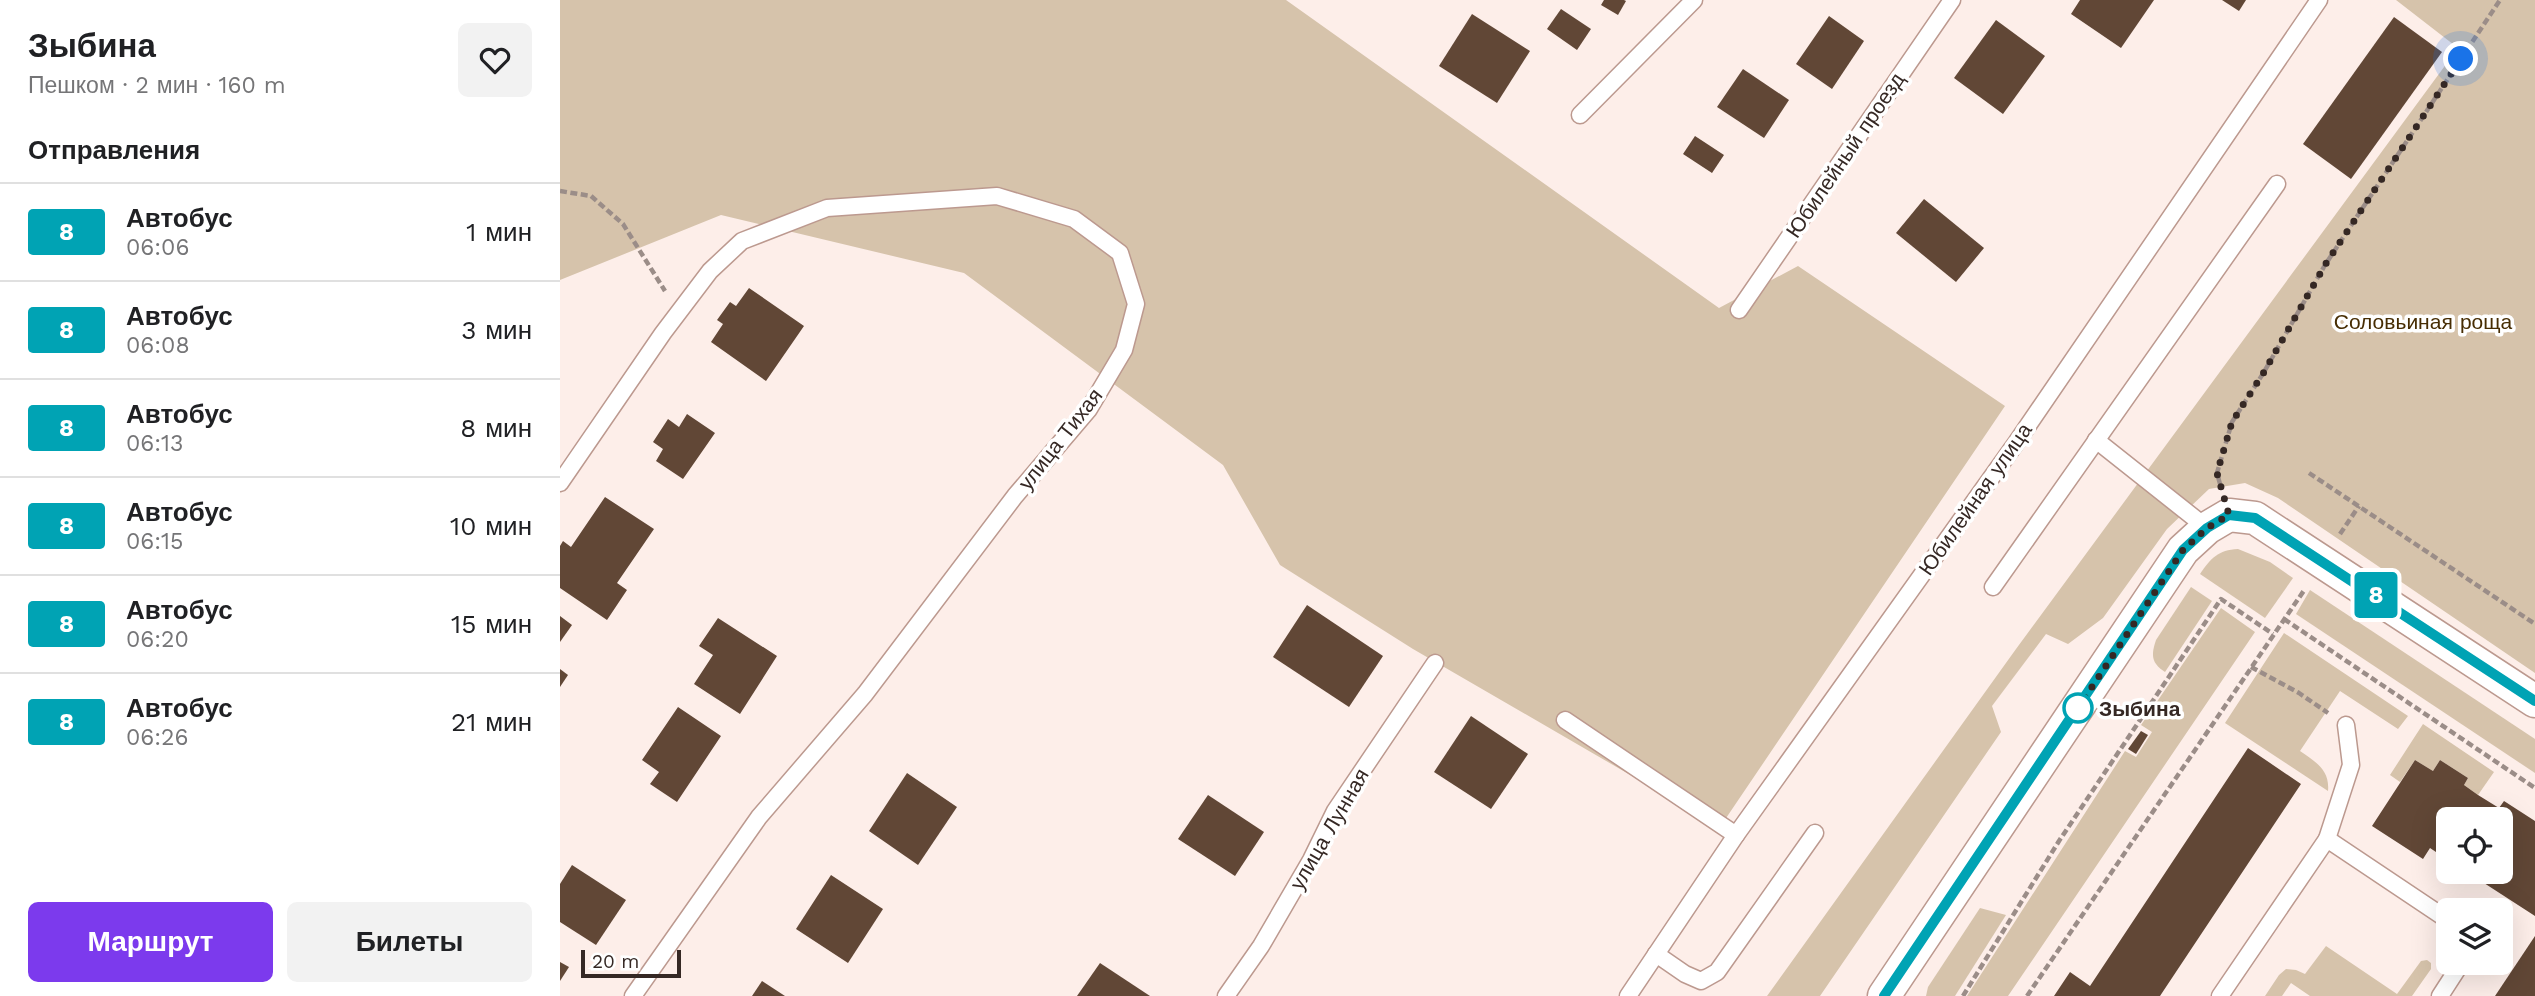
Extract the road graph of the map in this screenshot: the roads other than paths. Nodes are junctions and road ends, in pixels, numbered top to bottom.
1 (1693, 0) edge
2 (1952, 0) edge
3 (2319, 0) edge
4 (1580, 115) dead end
5 (2277, 184) dead end
6 (1739, 310) dead end
7 (2096, 440) junction
8 (560, 483) edge
9 (2218, 522) junction
10 (1993, 587) dead end
11 (1435, 663) dead end
12 (2535, 701) edge
13 (1565, 720) dead end
14 (2346, 725) road end
15 (1815, 833) dead end
16 (1736, 835) junction
17 (2327, 839) junction
18 (2436, 912) edge
19 (1656, 954) junction
20 (2454, 975) edge
21 (633, 996) edge
22 (1226, 996) edge
23 (1628, 996) edge
24 (1884, 996) edge
25 (2220, 996) edge
26 (2440, 996) edge

1 - 4 lane
2 - 6 lane, Юбилейный проезд
3 - 16 lane, Юбилейная улица
5 - 7 lane
7 - 9 lane
7 - 10 lane
8 - 21 lane, улица Тихая
9 - 12 street
9 - 24 street
11 - 22 lane, улица Лунная
13 - 16 lane
14 - 17 lane
15 - 19 lane
16 - 19 lane, Юбилейная улица
17 - 18 lane
17 - 25 lane
19 - 23 lane, Юбилейная улица
20 - 26 lane

